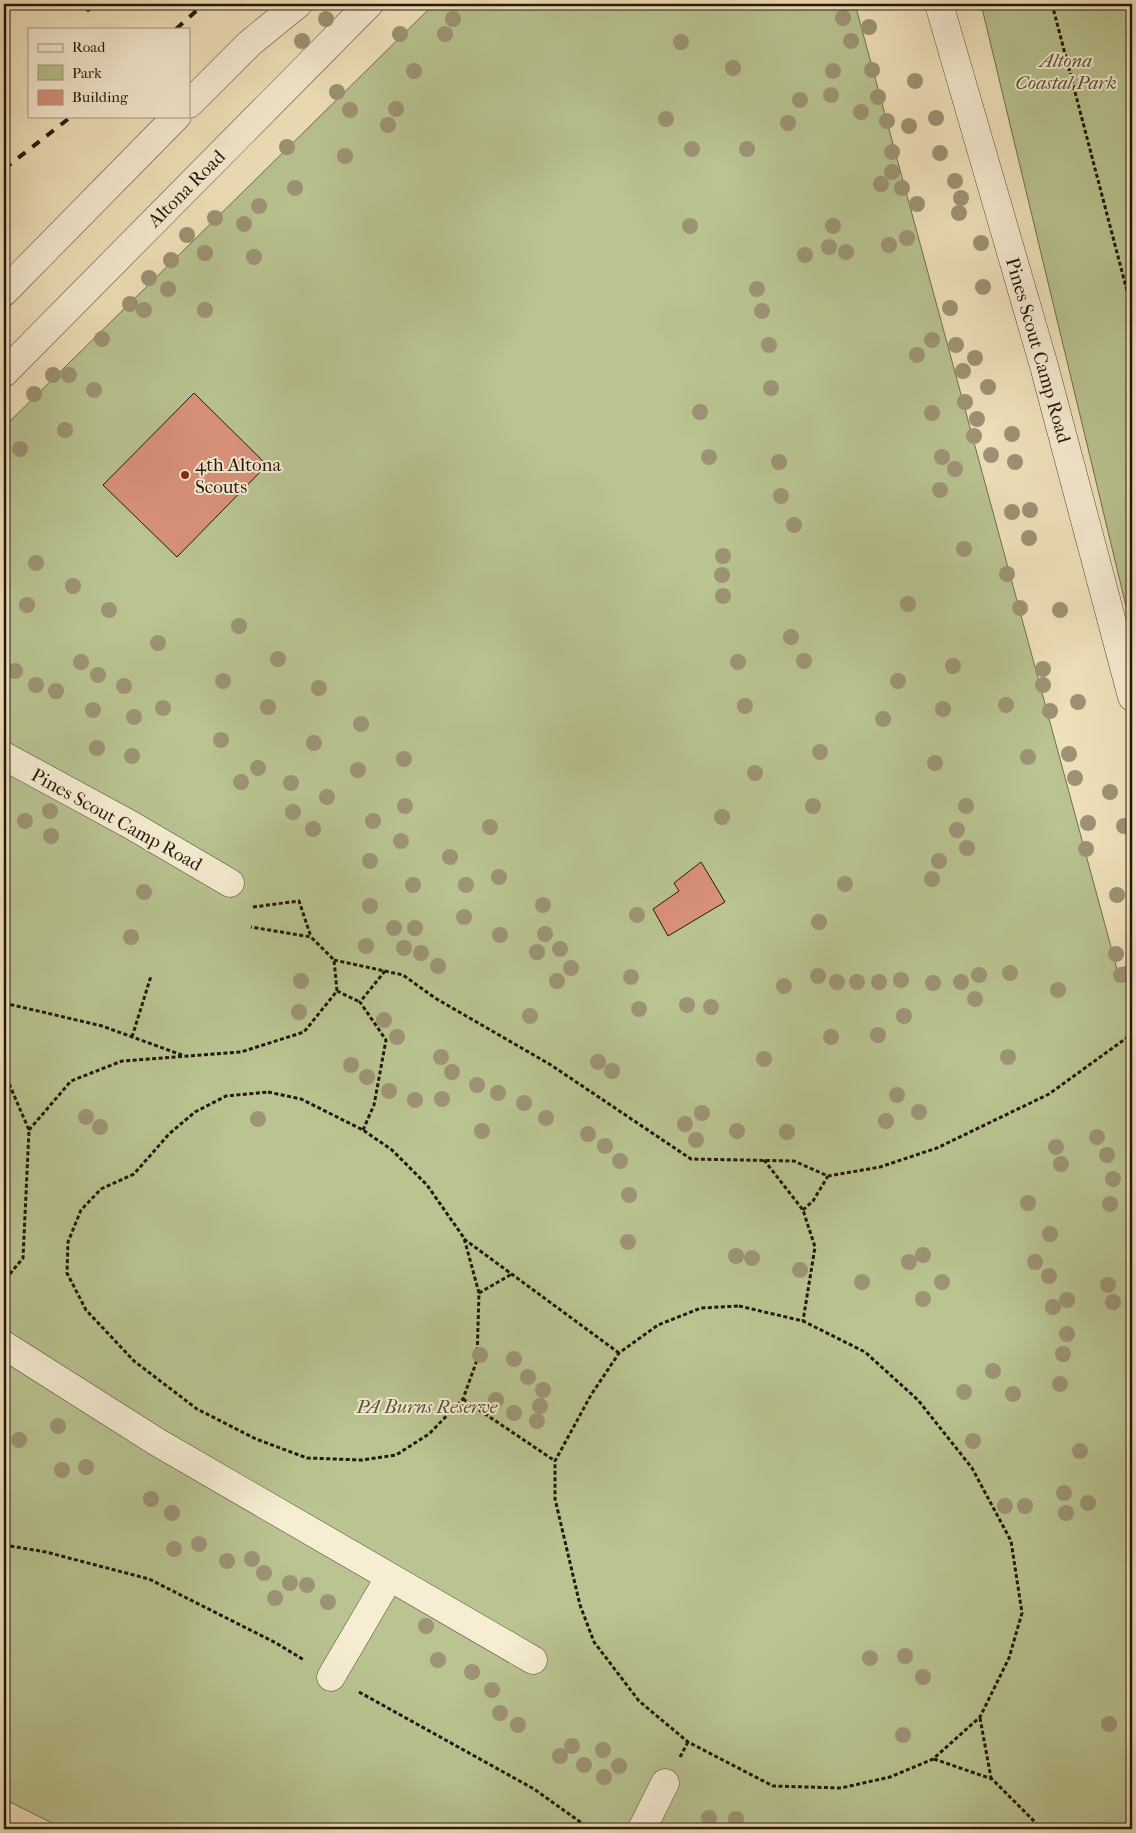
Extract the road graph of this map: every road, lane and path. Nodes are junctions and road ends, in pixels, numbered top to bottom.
1 (298, 4) edge
2 (369, 4) edge
3 (940, 4) edge
4 (1052, 4) edge
5 (190, 103) edge
6 (175, 118) edge
7 (4, 292) edge
8 (1132, 310) edge
9 (4, 373) edge
10 (1132, 697) edge
11 (4, 756) edge
12 (230, 883) dead end
13 (251, 907) dead end
14 (251, 927) dead end
15 (311, 937) junction
16 (334, 960) junction
17 (385, 971) junction
18 (151, 976) dead end
19 (337, 991) junction
20 (360, 1002) junction
21 (4, 1003) edge
22 (1132, 1034) edge
23 (132, 1037) junction
24 (185, 1056) junction
25 (4, 1072) edge
26 (30, 1130) junction
27 (363, 1130) junction
28 (764, 1160) junction
29 (828, 1176) junction
30 (803, 1210) junction
31 (464, 1238) junction
32 (512, 1274) junction
33 (4, 1281) edge
34 (479, 1292) junction
35 (803, 1321) junction
36 (4, 1345) edge
37 (619, 1353) junction
38 (462, 1399) junction
39 (555, 1461) junction
40 (389, 1578) junction
41 (532, 1660) dead end
42 (331, 1677) dead end
43 (980, 1717) junction
44 (933, 1759) junction
45 (992, 1779) junction
46 (665, 1783) dead end
47 (642, 1829) edge
48 (1042, 1829) edge

1 - 5 street
2 - 9 street, Altona Road
3 - 10 street, Pines Scout Camp Road
4 - 8 path
6 - 7 street
11 - 12 street, Pines Scout Camp Road
13 - 15 path
14 - 15 path
15 - 16 path
16 - 17 path
16 - 19 path
17 - 20 path
17 - 28 path
18 - 23 path
19 - 20 path
19 - 24 path
20 - 27 path
21 - 23 path
22 - 29 path
23 - 24 path
24 - 26 path
25 - 26 path
26 - 33 path
27 - 31 path
27 - 38 path
28 - 29 path
28 - 30 path
29 - 30 path
30 - 35 path
31 - 32 path
31 - 34 path
32 - 34 path
32 - 37 path
34 - 38 path
35 - 37 path
35 - 43 path
36 - 40 street
37 - 39 path
38 - 39 path
39 - 44 path
40 - 41 street
40 - 42 street
43 - 44 path
43 - 45 path
44 - 45 path
45 - 48 path
46 - 47 street

